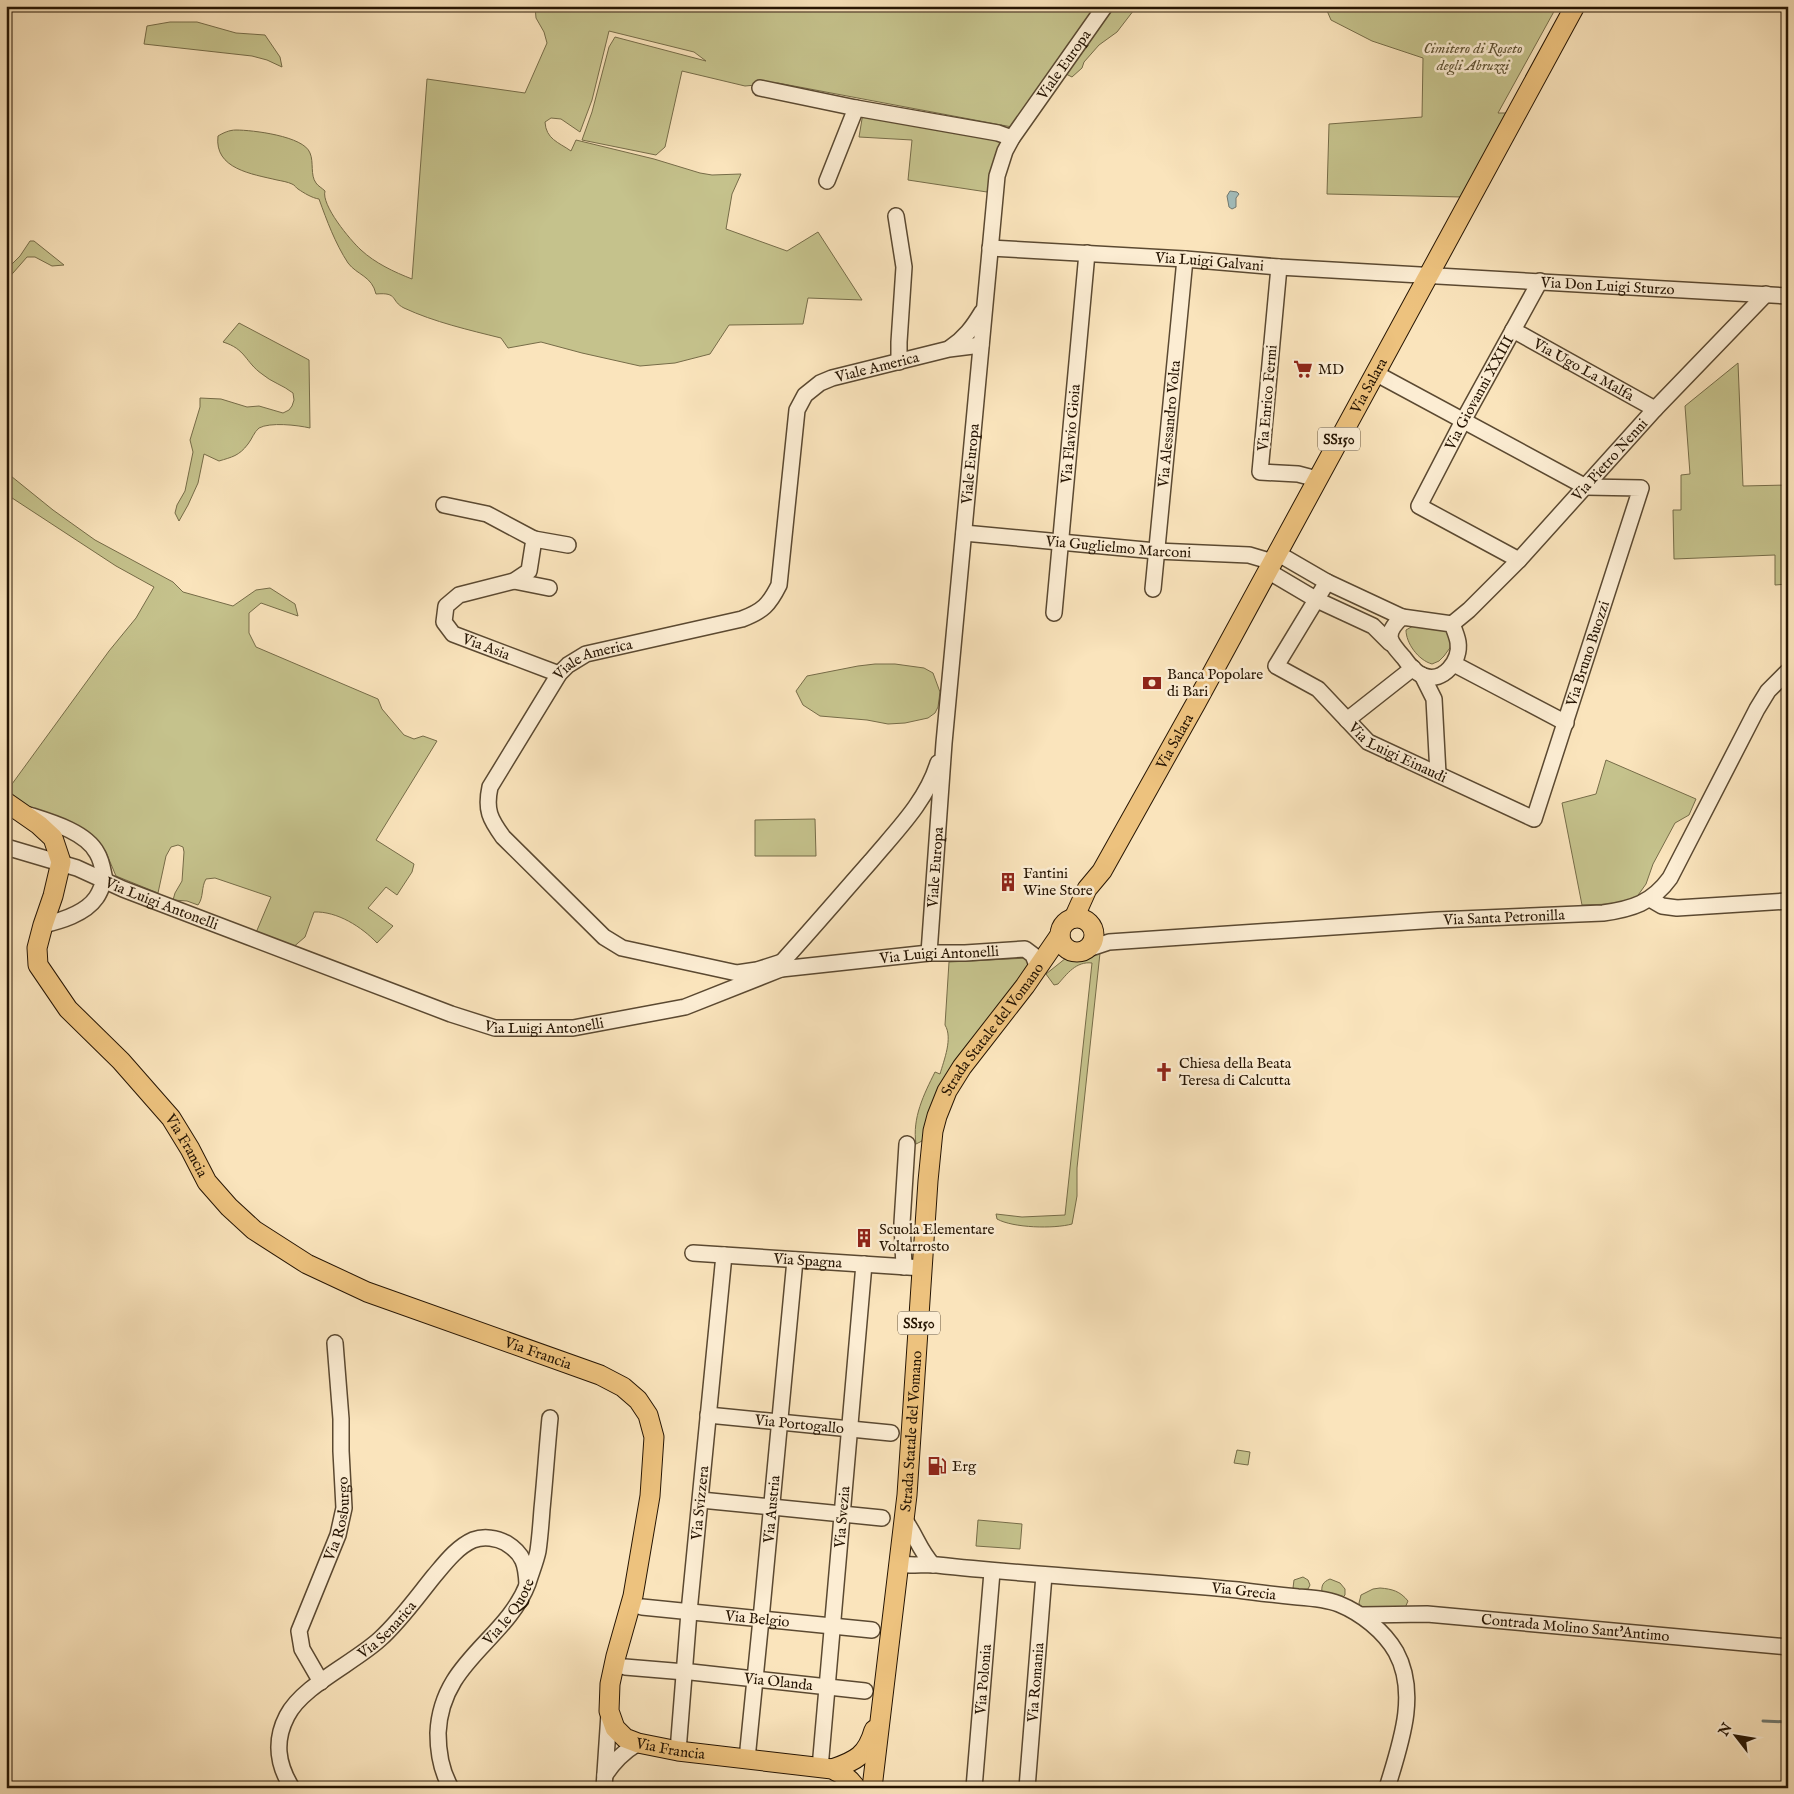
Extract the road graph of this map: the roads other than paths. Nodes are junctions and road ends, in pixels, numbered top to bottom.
1 (1105, 6) edge
2 (1575, 6) edge
3 (760, 88) dead end
4 (856, 108) junction
5 (1012, 138) junction
6 (826, 181) dead end
7 (896, 216) dead end
8 (990, 248) junction
9 (1087, 253) junction
10 (1185, 259) junction
11 (1279, 267) junction
12 (1428, 275) junction
13 (1540, 280) junction
14 (1766, 294) junction
15 (1788, 296) edge
16 (984, 309) junction
17 (1513, 330) junction
18 (981, 345) junction
19 (949, 349) junction
20 (899, 362) junction
21 (1375, 373) junction
22 (978, 377) junction
23 (1655, 409) junction
24 (1463, 421) junction
25 (1317, 479) junction
26 (1586, 486) junction
27 (444, 505) dead end
28 (964, 533) junction
29 (534, 539) junction
30 (1060, 542) junction
31 (568, 545) dead end
32 (1156, 551) junction
33 (1519, 560) junction
34 (1272, 562) junction
35 (514, 581) junction
36 (1327, 582) junction
37 (549, 588) dead end
38 (1153, 589) dead end
39 (1317, 600) junction
40 (1054, 613) dead end
41 (1402, 617) junction
42 (1452, 624) junction
43 (1390, 644) junction
44 (1454, 664) junction
45 (1788, 671) edge
46 (1417, 672) junction
47 (559, 674) junction
48 (1348, 720) junction
49 (1566, 723) junction
50 (944, 743) junction
51 (1438, 774) junction
52 (6, 802) edge
53 (24, 814) junction
54 (1534, 819) joint
55 (6, 847) edge
56 (61, 862) junction
57 (105, 880) junction
58 (1650, 899) junction
59 (1788, 901) edge
60 (43, 925) junction
61 (1091, 933) junction
62 (1064, 942) junction
63 (929, 953) junction
64 (1042, 963) junction
65 (781, 965) junction
66 (931, 1151) junction
67 (693, 1253) dead end
68 (724, 1255) junction
69 (795, 1260) junction
70 (864, 1264) junction
71 (913, 1267) junction
72 (335, 1343) dead end
73 (708, 1415) junction
74 (550, 1418) dead end
75 (779, 1421) junction
76 (850, 1428) junction
77 (891, 1433) dead end
78 (701, 1500) junction
79 (772, 1508) junction
80 (842, 1515) junction
81 (882, 1518) dead end
82 (904, 1519) junction
83 (900, 1556) junction
84 (928, 1559) junction
85 (992, 1572) junction
86 (1044, 1575) junction
87 (527, 1584) junction
88 (642, 1607) dead end
89 (690, 1612) junction
90 (1362, 1615) junction
91 (761, 1619) junction
92 (831, 1627) junction
93 (872, 1630) dead end
94 (1788, 1647) edge
95 (625, 1667) dead end
96 (688, 1672) junction
97 (755, 1678) junction
98 (321, 1682) junction
99 (826, 1686) junction
100 (866, 1691) dead end
101 (882, 1706) junction
102 (609, 1711) junction
103 (631, 1741) junction
104 (678, 1751) junction
105 (606, 1752) junction
106 (746, 1758) junction
107 (840, 1773) edge
108 (605, 1781) edge
109 (873, 1781) edge
110 (292, 1788) edge
111 (451, 1788) edge
112 (974, 1788) edge
113 (1027, 1788) edge
114 (1387, 1788) edge

1 - 5 street, Viale Europa
2 - 12 main road, Via Salara / SS150
3 - 4 street
4 - 5 street
4 - 6 street
5 - 8 street, Viale Europa
7 - 20 street
8 - 9 street, Via Luigi Galvani
8 - 16 street, Viale Europa
9 - 10 street, Via Luigi Galvani
9 - 30 street, Via Flavio Gioia
10 - 11 street, Via Luigi Galvani
10 - 32 street, Via Alessandro Volta
11 - 12 street, Via Luigi Galvani
11 - 25 street, Via Enrico Fermi
12 - 13 street, Via Don Luigi Sturzo
12 - 21 main road, Via Salara / SS150
13 - 14 street, Via Don Luigi Sturzo
13 - 17 street, Via Giovanni XXIII
14 - 15 street, Via Don Luigi Sturzo
14 - 23 street, Via Pietro Nenni
16 - 18 street, Viale Europa
16 - 19 street
17 - 23 street, Via Ugo La Malfa
17 - 24 street, Via Giovanni XXIII
18 - 19 street, Viale America
18 - 22 street, Viale Europa
19 - 20 street, Viale America
19 - 22 street
20 - 47 street, Viale America
21 - 24 street
21 - 25 main road, Via Salara / SS150
22 - 28 street, Viale Europa
23 - 26 street, Via Pietro Nenni
24 - 26 street
24 - 33 street, Via Giovanni XXIII
25 - 34 main road, Via Salara / SS150
26 - 33 street, Via Pietro Nenni
26 - 49 street, Via Bruno Buozzi
27 - 29 street
28 - 30 street, Via Guglielmo Marconi
28 - 50 street, Viale Europa
29 - 31 street
29 - 35 street
30 - 32 street, Via Guglielmo Marconi
30 - 40 street, Via Flavio Gioia
32 - 34 street, Via Guglielmo Marconi
32 - 38 street, Via Alessandro Volta
33 - 42 street, Via Pietro Nenni
34 - 36 street
34 - 39 street
34 - 61 main road, Via Salara / SS150
35 - 37 street, Via Asia
35 - 47 street, Via Asia
36 - 39 street
36 - 41 street
39 - 43 street
39 - 48 street, Via Luigi Einaudi
41 - 42 street
41 - 43 street
42 - 44 street
43 - 46 street
44 - 46 street
44 - 49 street
45 - 58 street, Via Santa Petronilla
46 - 48 street
46 - 51 street
47 - 65 street, Viale America
48 - 51 street, Via Luigi Einaudi
49 - 54 street, Via Bruno Buozzi
50 - 63 street, Viale Europa
50 - 65 street
51 - 54 street, Via Luigi Einaudi
52 - 53 main road
53 - 56 main road
53 - 57 street
55 - 56 street, Via Luigi Antonelli
56 - 57 street, Via Luigi Antonelli
56 - 60 main road
57 - 60 street
57 - 65 street, Via Luigi Antonelli
58 - 59 street
58 - 61 street, Via Santa Petronilla
60 - 102 main road, Via Francia
61 - 62 main road
61 - 62 main road, Strada Statale del Vomano
62 - 64 main road, Strada Statale del Vomano / SS150
63 - 64 street, Via Luigi Antonelli
63 - 65 street, Via Luigi Antonelli
64 - 66 main road, Strada Statale del Vomano / SS150
66 - 71 main road, Strada Statale del Vomano / SS150
66 - 71 street
67 - 68 street, Via Spagna
68 - 69 street, Via Spagna
68 - 73 street, Via Svizzera
69 - 70 street, Via Spagna
69 - 75 street, Via Austria
70 - 71 street, Via Spagna
70 - 76 street, Via Svezia
71 - 82 main road, Strada Statale del Vomano / SS150
72 - 98 street, Via Rosburgo
73 - 75 street, Via Portogallo
73 - 78 street, Via Svizzera
74 - 87 street, Via le Quote
75 - 76 street, Via Portogallo
75 - 79 street, Via Austria
76 - 77 street, Via Portogallo
76 - 80 street, Via Svezia
78 - 79 street
78 - 89 street, Via Svizzera
79 - 80 street
79 - 91 street, Via Austria
80 - 81 street
80 - 92 street, Via Svezia
82 - 83 main road, Strada Statale del Vomano / SS150
82 - 84 street
83 - 84 street, Via Grecia
83 - 101 main road, Strada Statale del Vomano / SS150
84 - 85 street, Via Grecia
85 - 86 street, Via Grecia
85 - 112 street, Via Polonia
86 - 90 street, Via Grecia
86 - 113 street, Via Romania
87 - 98 street, Via Senarica
87 - 111 street, Via le Quote
88 - 89 street, Via Belgio
89 - 91 street, Via Belgio
89 - 96 street, Via Svizzera
90 - 94 street, Contrada Molino Sant'Antimo
90 - 114 street, Via Grecia
91 - 92 street, Via Belgio
91 - 97 street, Via Austria
92 - 93 street, Via Belgio
92 - 99 street, Via Svezia
95 - 96 street, Via Olanda
96 - 97 street, Via Olanda
96 - 104 street, Via Svizzera
97 - 99 street, Via Olanda
97 - 106 street, Via Austria
98 - 110 street, Via Senarica
99 - 100 street, Via Olanda
99 - 107 street, Via Svezia
101 - 107 main road
101 - 109 main road, Strada Statale del Vomano / SS150
102 - 103 main road, Via Francia
102 - 105 street
103 - 104 main road, Via Francia
103 - 105 street
103 - 108 street
104 - 106 main road, Via Francia
105 - 108 street
106 - 107 main road, Via Francia
107 - 109 main road, Via Francia

